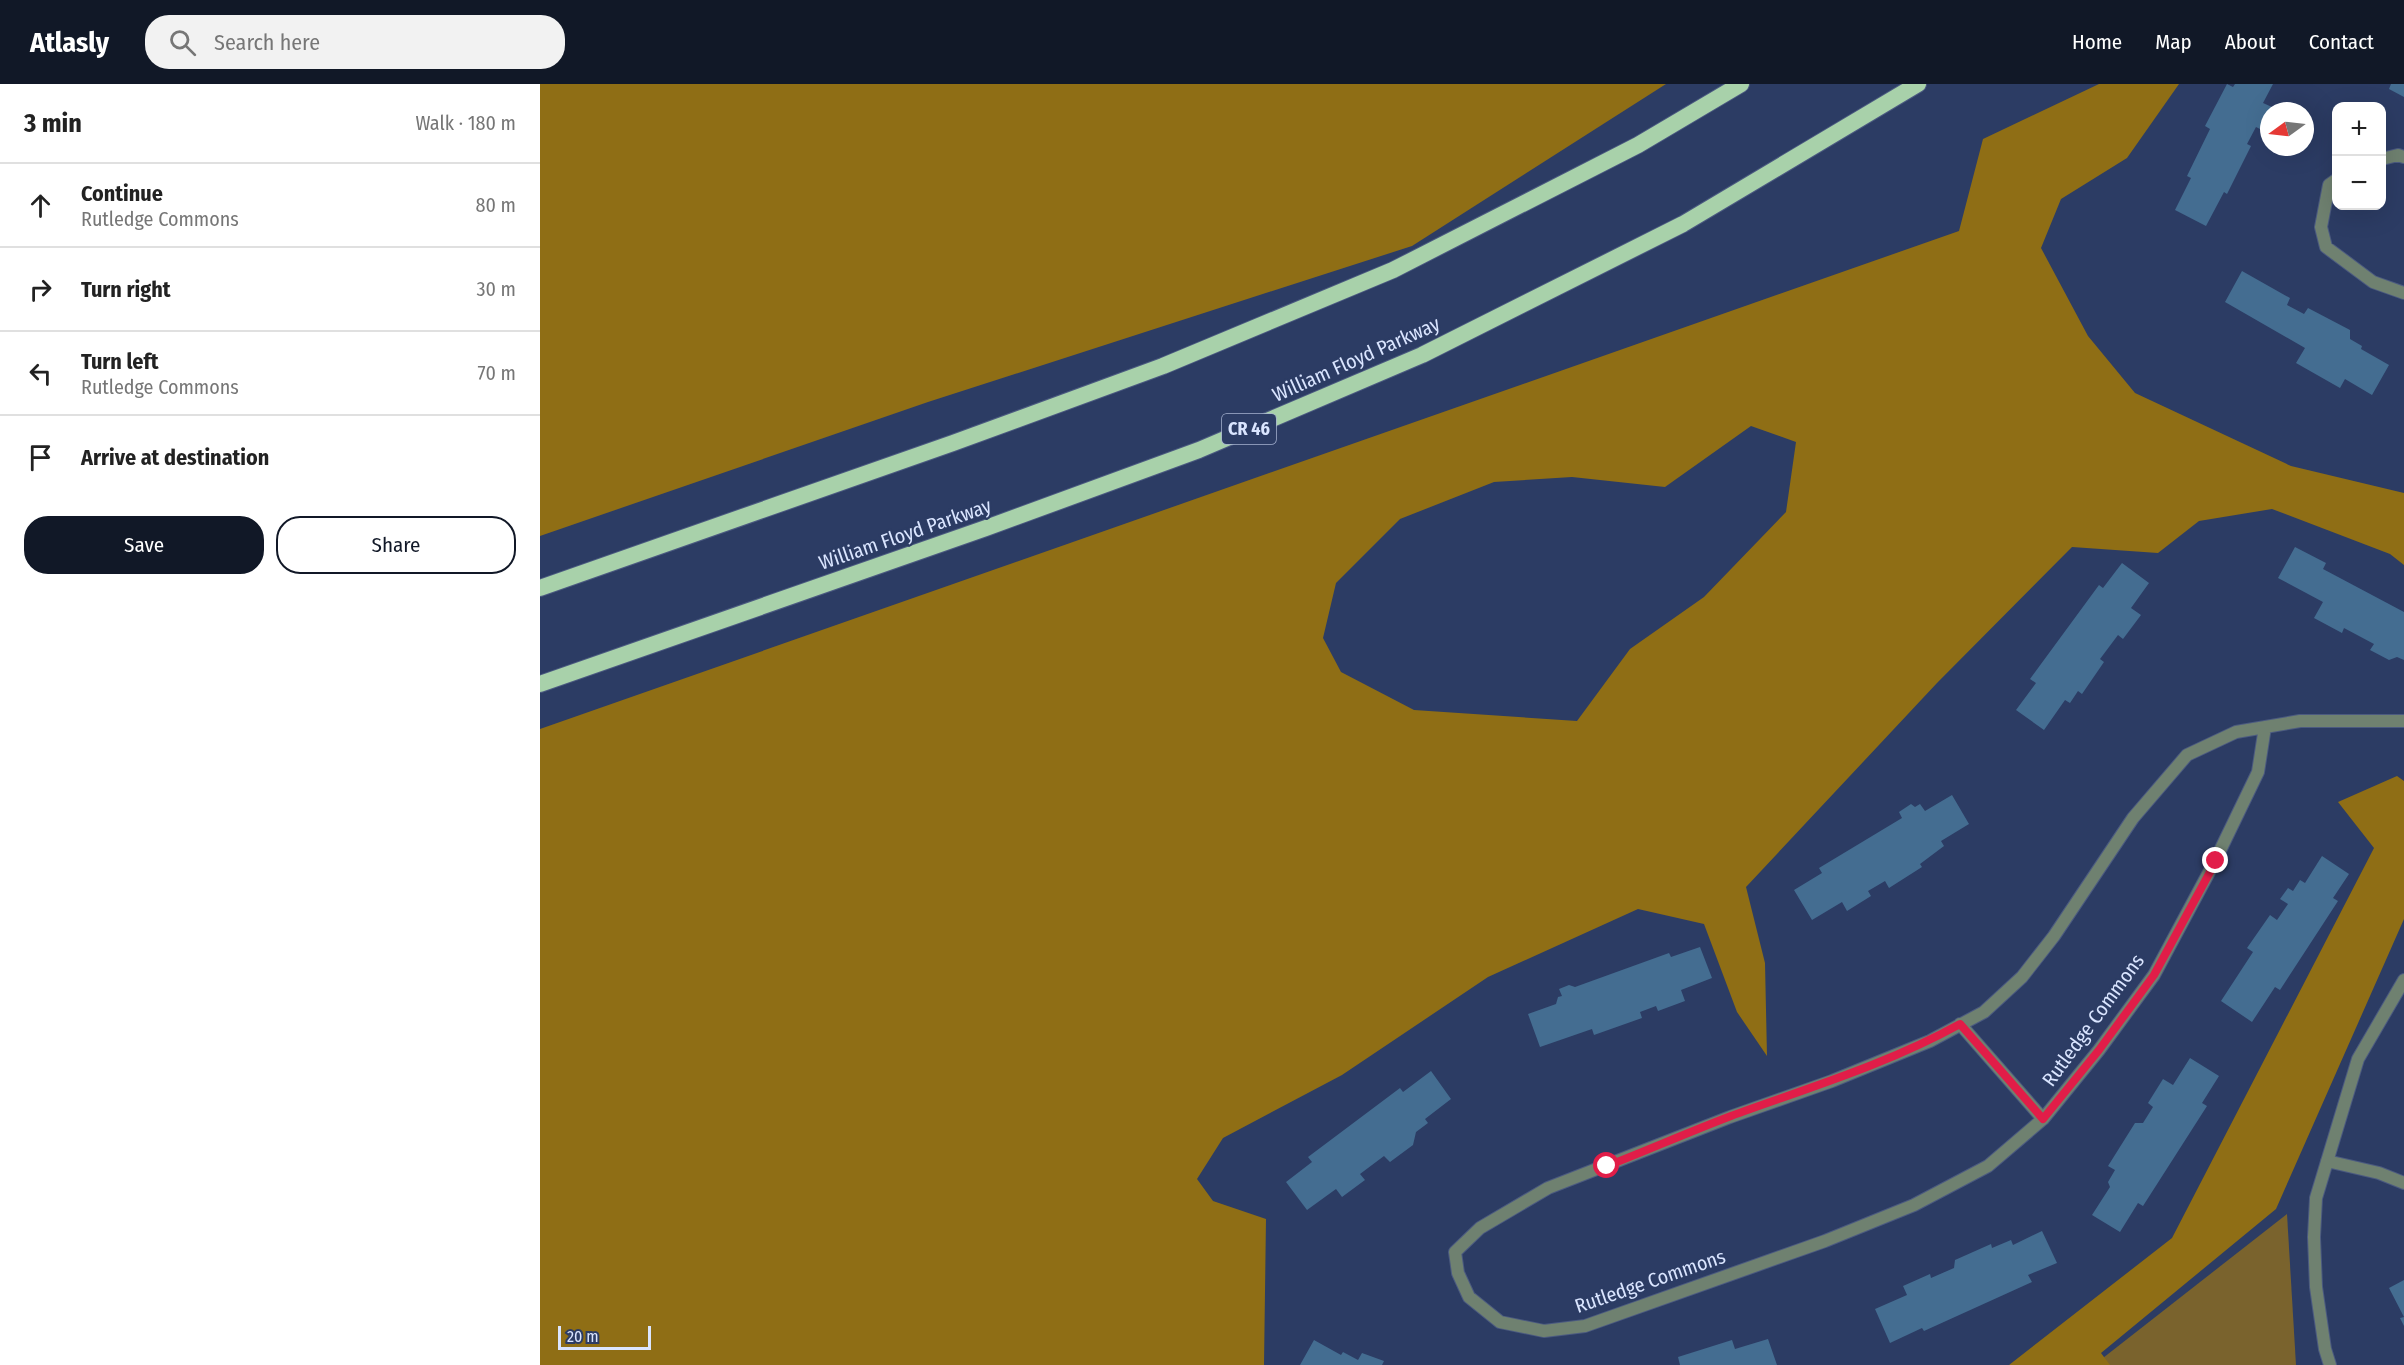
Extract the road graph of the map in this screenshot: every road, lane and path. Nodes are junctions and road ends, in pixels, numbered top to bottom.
1 (1741, 84) edge
2 (1918, 84) edge
3 (2386, 158) edge
4 (2404, 158) edge
5 (2332, 183) edge
6 (2404, 293) edge
7 (540, 588) edge
8 (540, 684) edge
9 (2404, 722) edge
10 (2265, 727) junction
11 (2404, 980) edge
12 (1960, 1024) junction
13 (2043, 1119) junction
14 (2327, 1161) junction
15 (2404, 1183) edge
16 (2330, 1365) edge

1 - 7 highway
2 - 8 highway, William Floyd Parkway / CR 46
3 - 4 street
5 - 6 street
9 - 10 street, Rutledge Commons
10 - 12 street, Rutledge Commons
10 - 13 street, Rutledge Commons
11 - 14 street
12 - 13 street
12 - 13 street, Rutledge Commons
14 - 15 street
14 - 16 street

